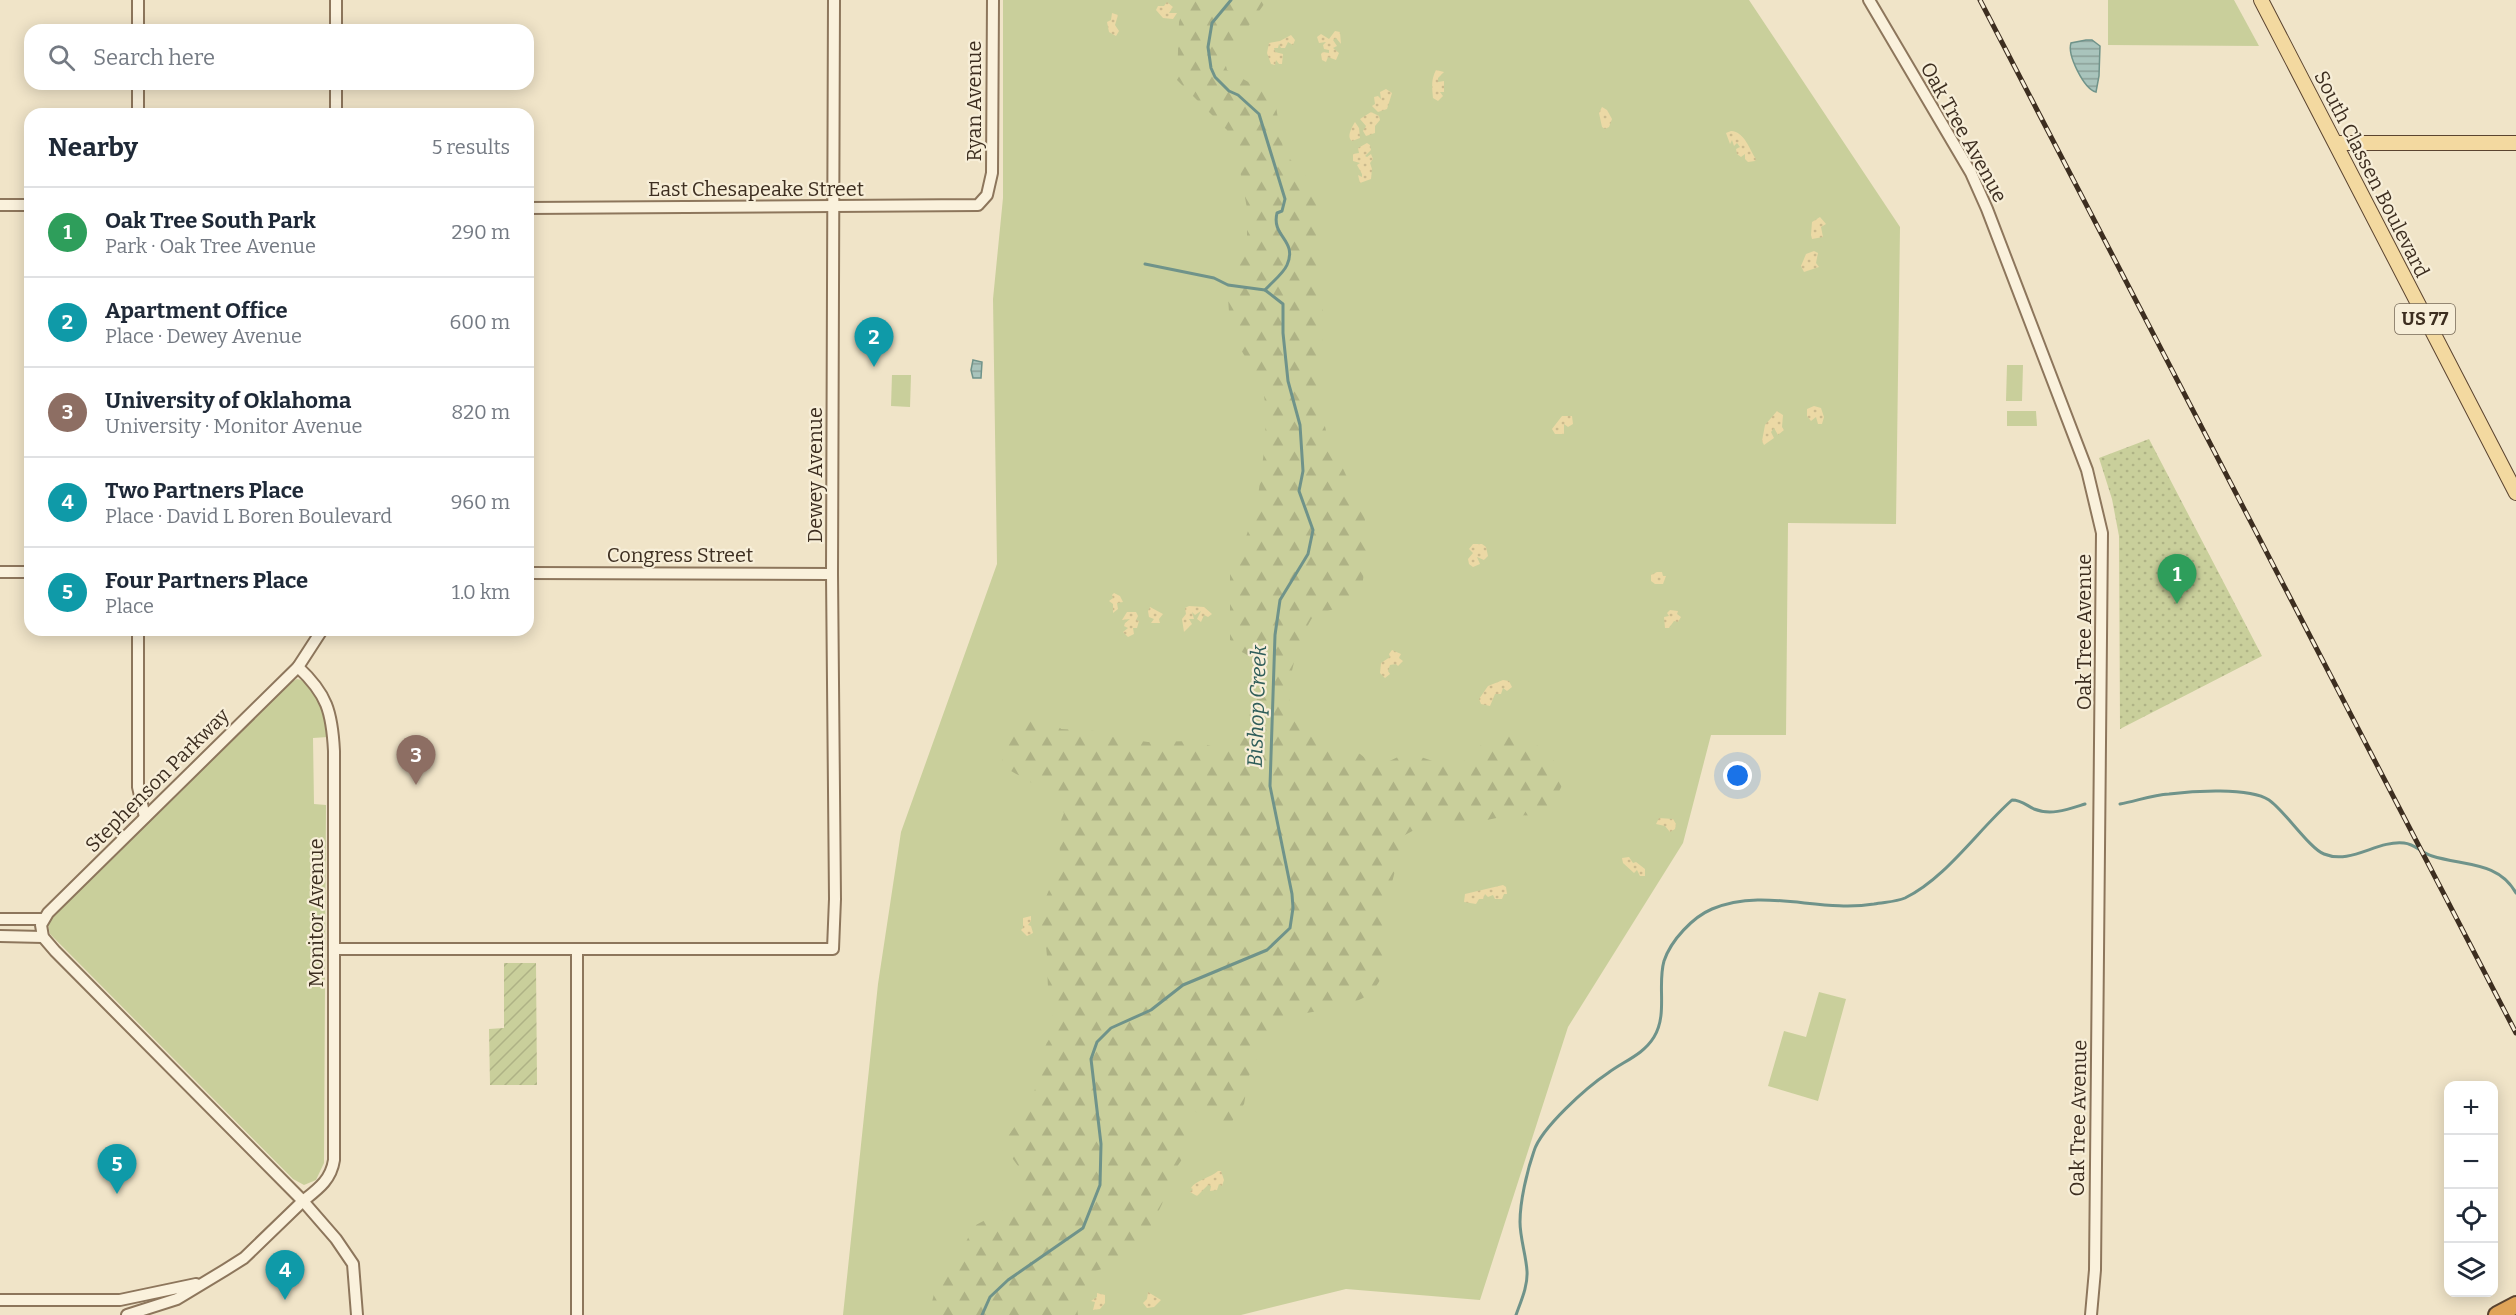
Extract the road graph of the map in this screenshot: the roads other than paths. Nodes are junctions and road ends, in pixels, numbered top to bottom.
1 (138, 0) edge
2 (336, 0) edge
3 (834, 0) edge
4 (993, 0) edge
5 (1869, 0) edge
6 (2261, 0) edge
7 (138, 24) edge
8 (336, 24) edge
9 (138, 90) edge
10 (336, 90) edge
11 (138, 108) edge
12 (336, 108) edge
13 (2336, 143) junction
14 (2516, 143) edge
15 (983, 200) joint
16 (0, 205) edge
17 (24, 205) edge
18 (833, 207) junction
19 (534, 208) edge
20 (2516, 493) edge
21 (0, 572) edge
22 (24, 572) edge
23 (534, 573) edge
24 (832, 574) junction
25 (138, 636) edge
26 (318, 636) edge
27 (298, 667) junction
28 (145, 817) junction
29 (0, 919) edge
30 (43, 919) junction
31 (0, 936) edge
32 (44, 937) junction
33 (334, 949) junction
34 (577, 949) junction
35 (303, 1201) junction
36 (200, 1284) junction
37 (0, 1300) edge
38 (2516, 1305) edge
39 (128, 1315) edge
40 (357, 1315) edge
41 (576, 1315) edge
42 (2091, 1315) edge
43 (2497, 1315) edge

1 - 7 street
2 - 8 street
3 - 18 street, Dewey Avenue
4 - 15 street, Ryan Avenue
5 - 42 street, Oak Tree Avenue
6 - 13 main road, South Classen Boulevard / US 77
9 - 11 street
10 - 12 street
13 - 14 main road
13 - 20 main road, South Classen Boulevard / US 77
15 - 18 street, East Chesapeake Street
16 - 17 street
18 - 19 street, East Chesapeake Street
18 - 24 street, Dewey Avenue
21 - 22 street
23 - 24 street, Congress Street
24 - 34 street, Dewey Avenue
25 - 28 street
26 - 27 street
27 - 28 street, Stephenson Parkway
27 - 33 street, Monitor Avenue
28 - 30 street, Stephenson Parkway
29 - 30 street
30 - 32 street
31 - 32 street
32 - 35 street
33 - 34 street
33 - 35 street, Monitor Avenue
34 - 41 street
35 - 36 street, Monitor Avenue
35 - 40 street
36 - 37 street
36 - 39 street, Monitor Avenue
38 - 43 highway

